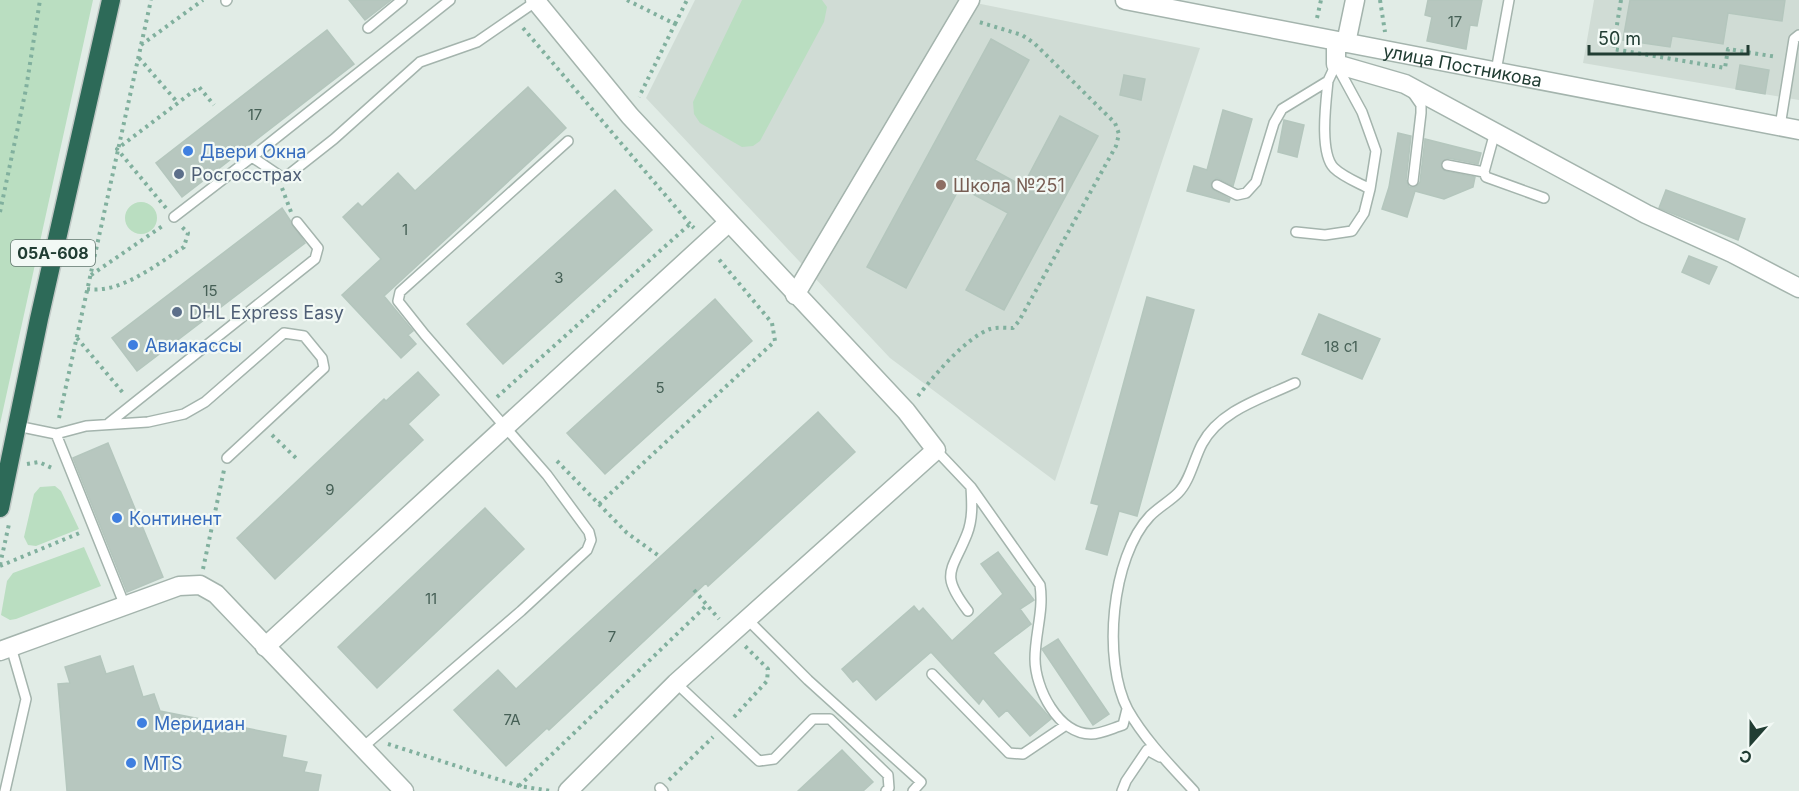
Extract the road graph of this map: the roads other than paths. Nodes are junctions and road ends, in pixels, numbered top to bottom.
1 (111, 0) edge
2 (402, 0) edge
3 (450, 0) edge
4 (970, 0) edge
5 (1125, 0) edge
6 (1355, 0) edge
7 (1509, 0) edge
8 (537, 1) edge
9 (1189, 6) edge
10 (368, 28) dead end
11 (1799, 35) edge
12 (1341, 42) junction
13 (1336, 64) junction
14 (1496, 71) junction
15 (1328, 81) junction
16 (1407, 86) junction
17 (1780, 126) junction
18 (1799, 130) edge
19 (1495, 132) junction
20 (568, 141) dead end
21 (252, 157) junction
22 (1447, 165) dead end
23 (1484, 172) junction
24 (1413, 181) dead end
25 (1217, 184) dead end
26 (1370, 189) junction
27 (1544, 198) dead end
28 (174, 217) road end
29 (297, 222) road end
30 (729, 222) junction
31 (1296, 232) dead end
32 (1799, 288) edge
33 (795, 295) junction
34 (1295, 383) dead end
35 (109, 423) junction
36 (18, 426) junction
37 (505, 427) junction
38 (56, 434) junction
39 (936, 450) junction
40 (226, 458) road end
41 (971, 487) junction
42 (5, 514) edge
43 (125, 606) junction
44 (968, 611) dead end
45 (747, 619) junction
46 (265, 647) junction
47 (6, 649) edge
48 (933, 674) dead end
49 (676, 683) junction
50 (1127, 709) junction
51 (1066, 725) junction
52 (363, 747) junction
53 (1165, 759) junction
54 (4, 791) edge
55 (404, 791) edge
56 (568, 791) edge
57 (886, 791) edge
58 (914, 791) edge
59 (1122, 791) edge
60 (1194, 791) edge

1 - 36 highway, 05А-608
2 - 10 lane
3 - 21 lane
4 - 33 street
5 - 9 street, улица Постникова
6 - 12 street
7 - 14 lane
8 - 21 lane
8 - 30 street
9 - 12 street, улица Постникова
11 - 17 lane
12 - 13 street
12 - 14 street, улица Постникова
13 - 15 lane
13 - 16 street
13 - 26 lane
14 - 17 street, улица Постникова
15 - 25 lane
15 - 26 lane
16 - 19 street
16 - 24 lane
17 - 18 street, улица Постникова
19 - 23 lane
19 - 32 street
20 - 37 lane
21 - 28 lane
22 - 23 lane
23 - 27 lane
26 - 31 lane
29 - 35 lane
30 - 33 street
30 - 37 street
33 - 39 street
34 - 50 lane
35 - 38 lane
35 - 40 lane
36 - 38 lane
36 - 42 highway, 05А-608
37 - 46 street
37 - 52 lane
38 - 43 lane
39 - 41 lane
39 - 45 street
41 - 44 lane
41 - 51 lane
43 - 46 street
43 - 47 street
45 - 49 street
45 - 58 lane
46 - 52 street
47 - 54 lane
48 - 51 lane
49 - 56 street
49 - 57 lane
50 - 51 lane
50 - 53 lane
52 - 55 street
53 - 59 lane
53 - 60 lane

